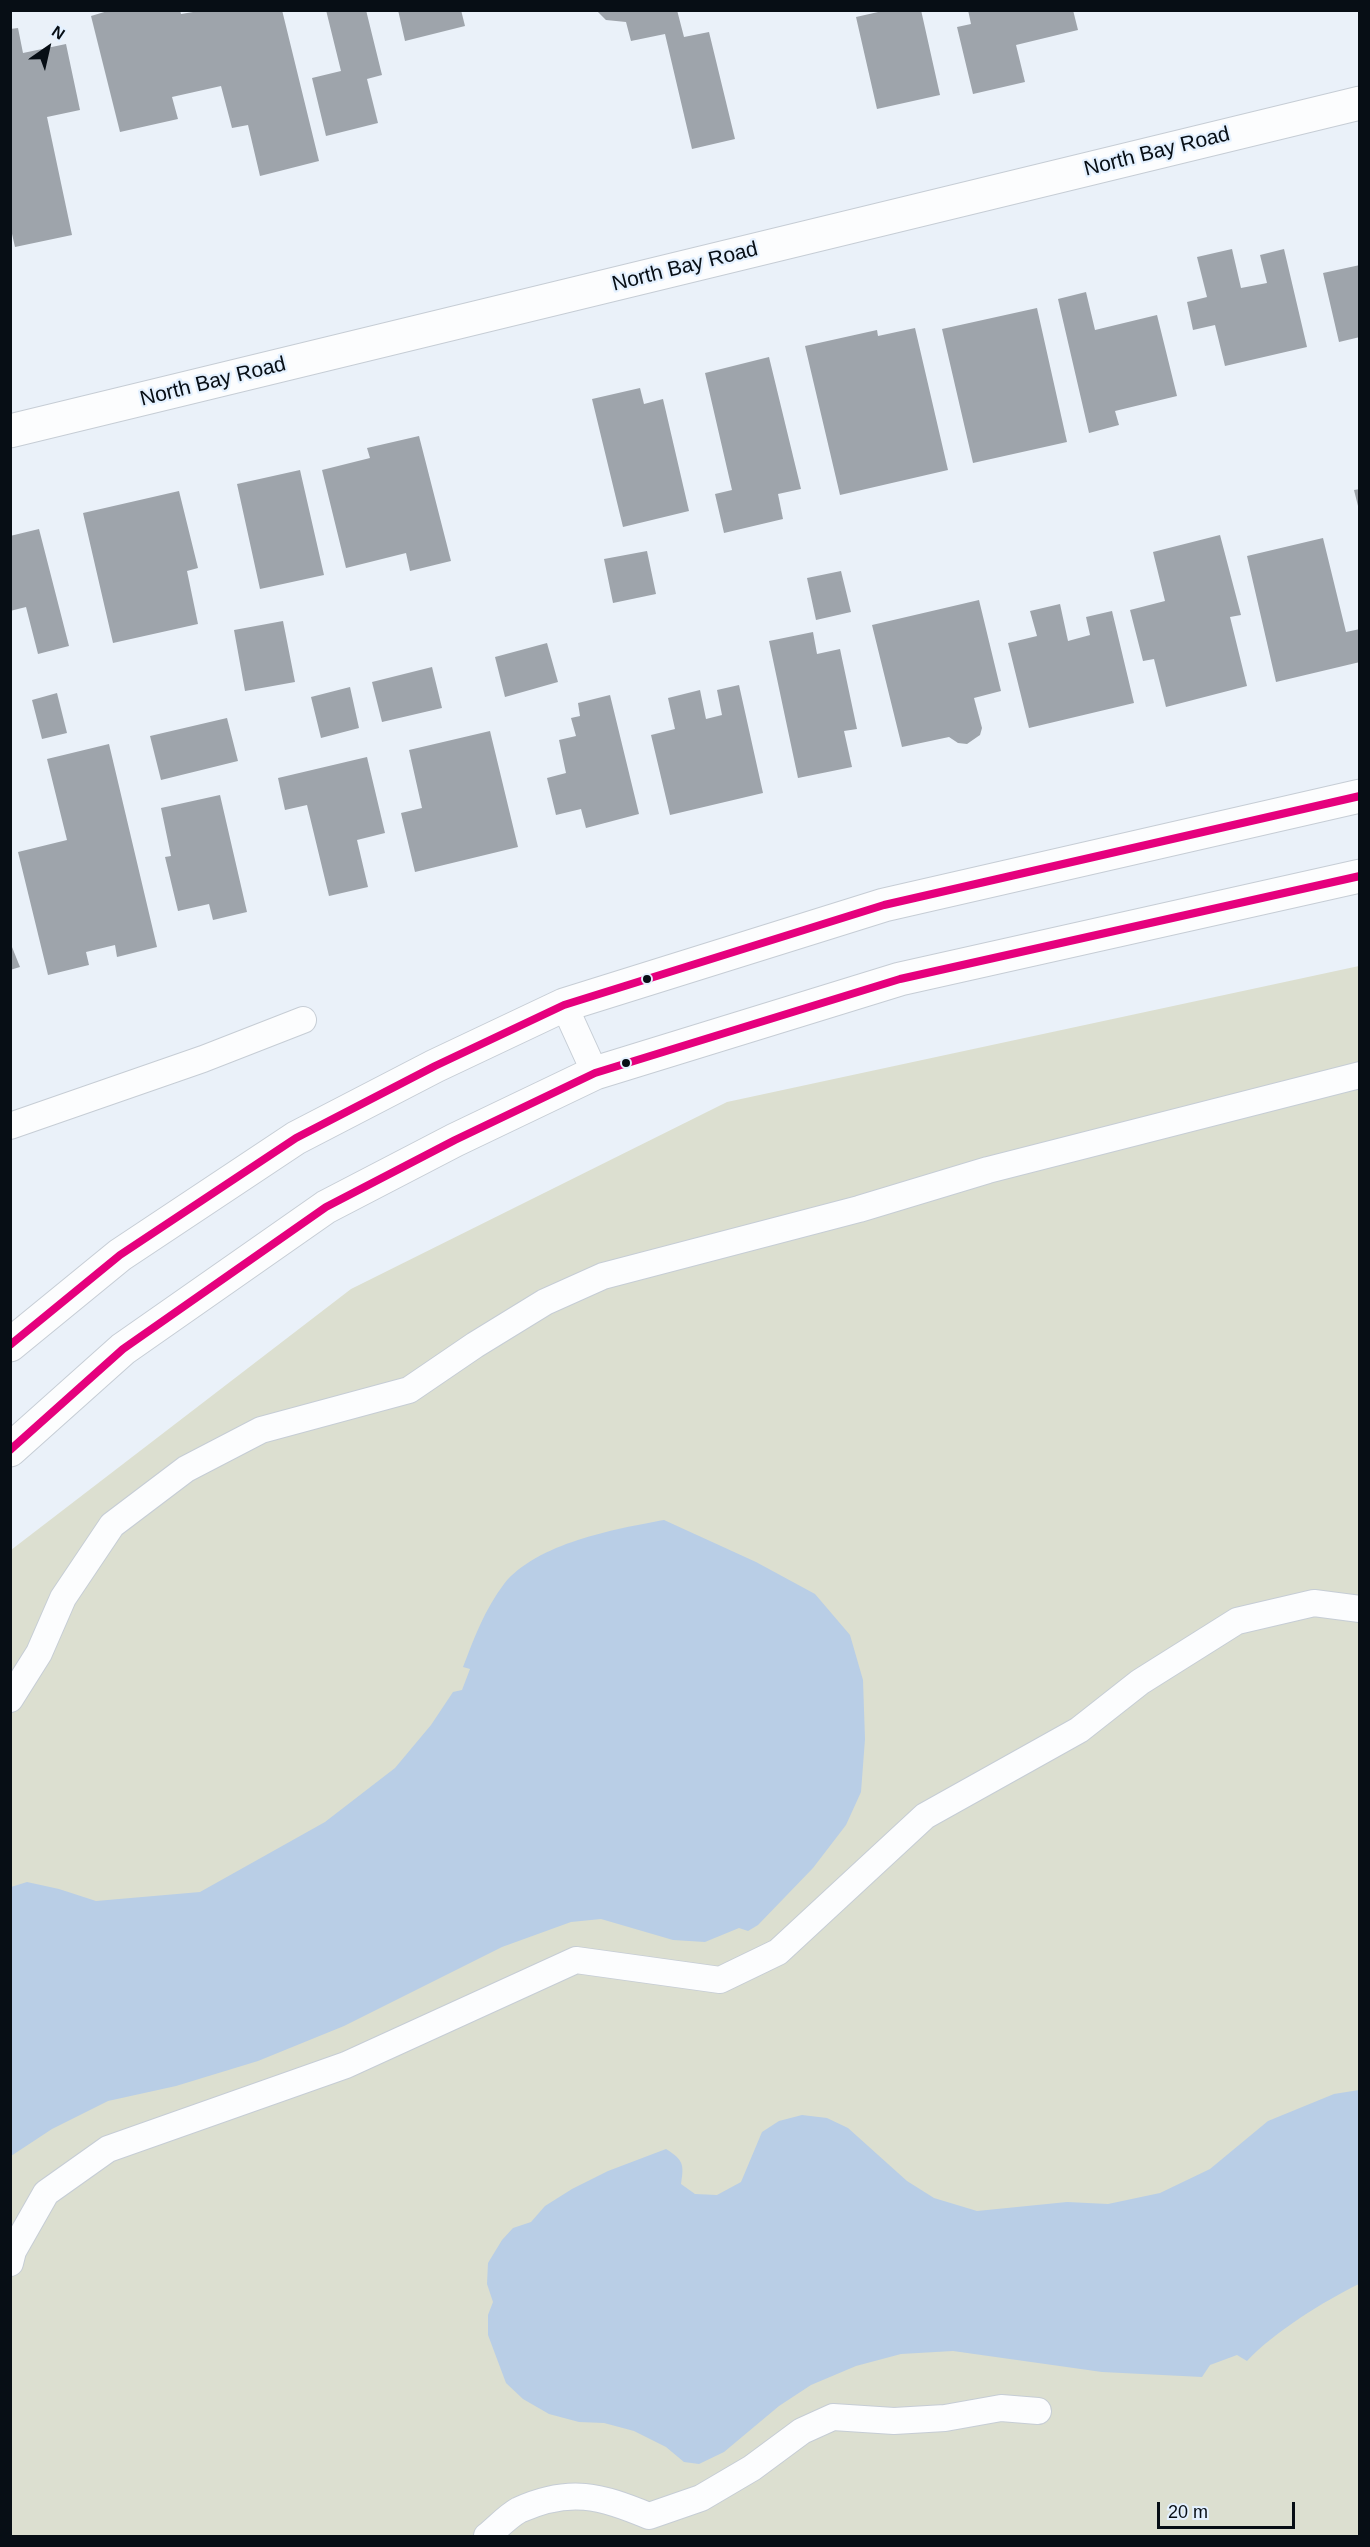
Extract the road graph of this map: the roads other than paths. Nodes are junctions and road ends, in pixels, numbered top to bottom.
1 (1359, 103) edge
2 (10, 431) edge
3 (1359, 796) edge
4 (1359, 876) edge
5 (564, 1005) junction
6 (303, 1020) dead end
7 (595, 1073) junction
8 (1359, 1075) edge
9 (10, 1126) edge
10 (10, 1346) edge
11 (10, 1450) edge
12 (1359, 1609) edge
13 (10, 1699) edge
14 (10, 2263) edge
15 (1038, 2411) dead end
16 (487, 2536) edge

1 - 2 main road, North Bay Road
3 - 5 main road
4 - 7 main road
5 - 7 lane
5 - 10 main road
6 - 9 lane
7 - 11 main road
8 - 13 lane
12 - 14 lane
15 - 16 lane

